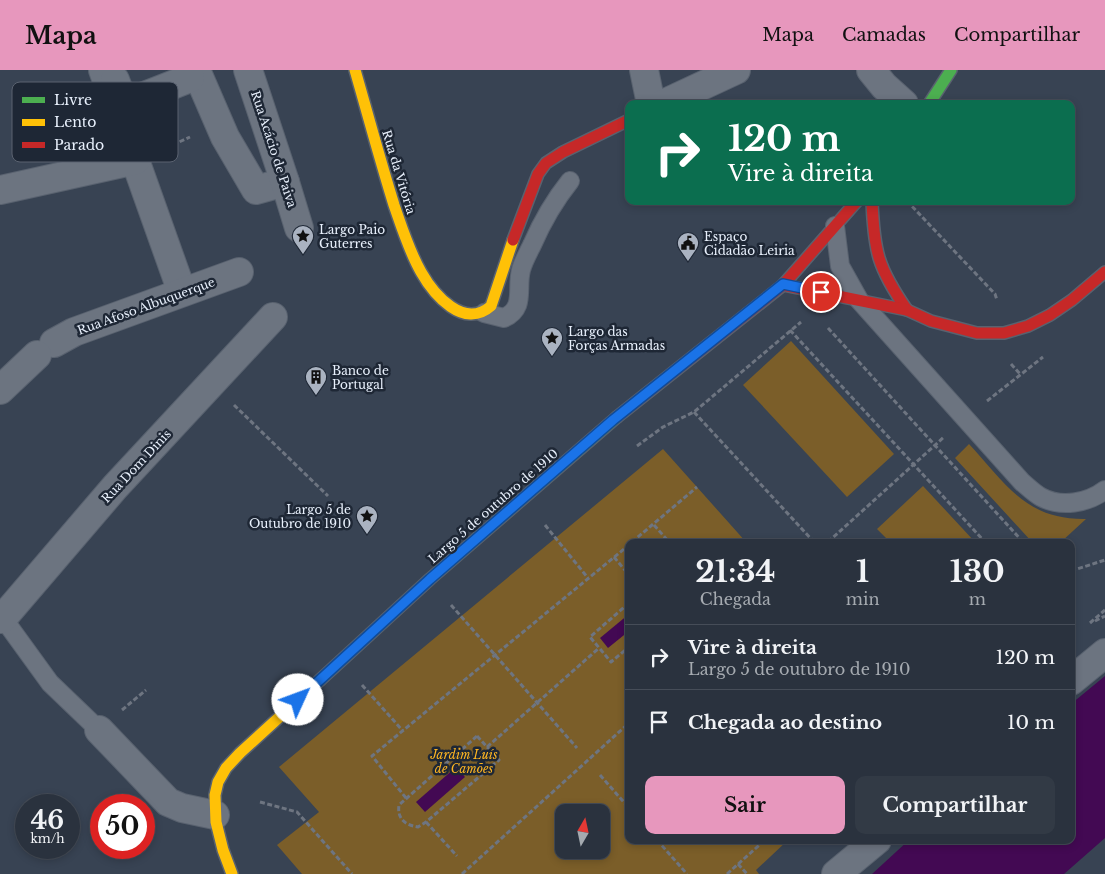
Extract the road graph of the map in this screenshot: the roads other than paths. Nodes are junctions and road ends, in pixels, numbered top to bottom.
1 (103, 70) edge
2 (111, 70) edge
3 (186, 70) edge
4 (196, 70) edge
5 (248, 70) edge
6 (355, 70) edge
7 (644, 70) edge
8 (736, 70) edge
9 (871, 70) edge
10 (951, 70) edge
11 (107, 82) edge
12 (116, 82) edge
13 (178, 83) edge
14 (650, 100) edge
15 (672, 100) edge
16 (900, 100) edge
17 (932, 100) edge
18 (625, 122) edge
19 (127, 162) edge
20 (137, 162) edge
21 (570, 181) dead end
22 (285, 182) junction
23 (0, 190) edge
24 (853, 205) edge
25 (872, 205) edge
26 (835, 226) junction
27 (299, 228) dead end
28 (239, 272) dead end
29 (1105, 272) edge
30 (783, 284) junction
31 (182, 292) junction
32 (859, 300) junction
33 (906, 310) junction
34 (484, 313) junction
35 (273, 317) dead end
36 (0, 390) edge
37 (1105, 490) edge
38 (1, 616) edge
39 (1105, 653) edge
40 (1075, 678) edge
41 (99, 730) joint
42 (215, 815) junction
43 (872, 844) edge
44 (232, 874) edge
45 (836, 874) edge

1 - 11 street
2 - 12 street
3 - 13 street
4 - 22 street
5 - 22 street, Rua Acácio de Paiva
6 - 34 main road, Rua da Vitória
7 - 14 street
8 - 15 street
9 - 16 street
10 - 17 main road
18 - 34 main road
19 - 23 street
20 - 31 street
21 - 34 lane
22 - 27 street, Rua Acácio de Paiva
24 - 26 main road, Largo 5 de outubro de 1910
25 - 33 main road
26 - 30 main road, Largo 5 de outubro de 1910
26 - 32 lane
28 - 31 street, Rua Afoso Albuquerque
29 - 33 main road
30 - 32 main road
30 - 42 main road, Largo 5 de outubro de 1910
31 - 36 street, Rua Afoso Albuquerque
32 - 33 main road
32 - 37 lane
35 - 38 street, Rua Dom Dinis
38 - 41 lane
39 - 40 street
41 - 42 street
42 - 44 main road, Largo 5 de outubro de 1910
43 - 45 street

